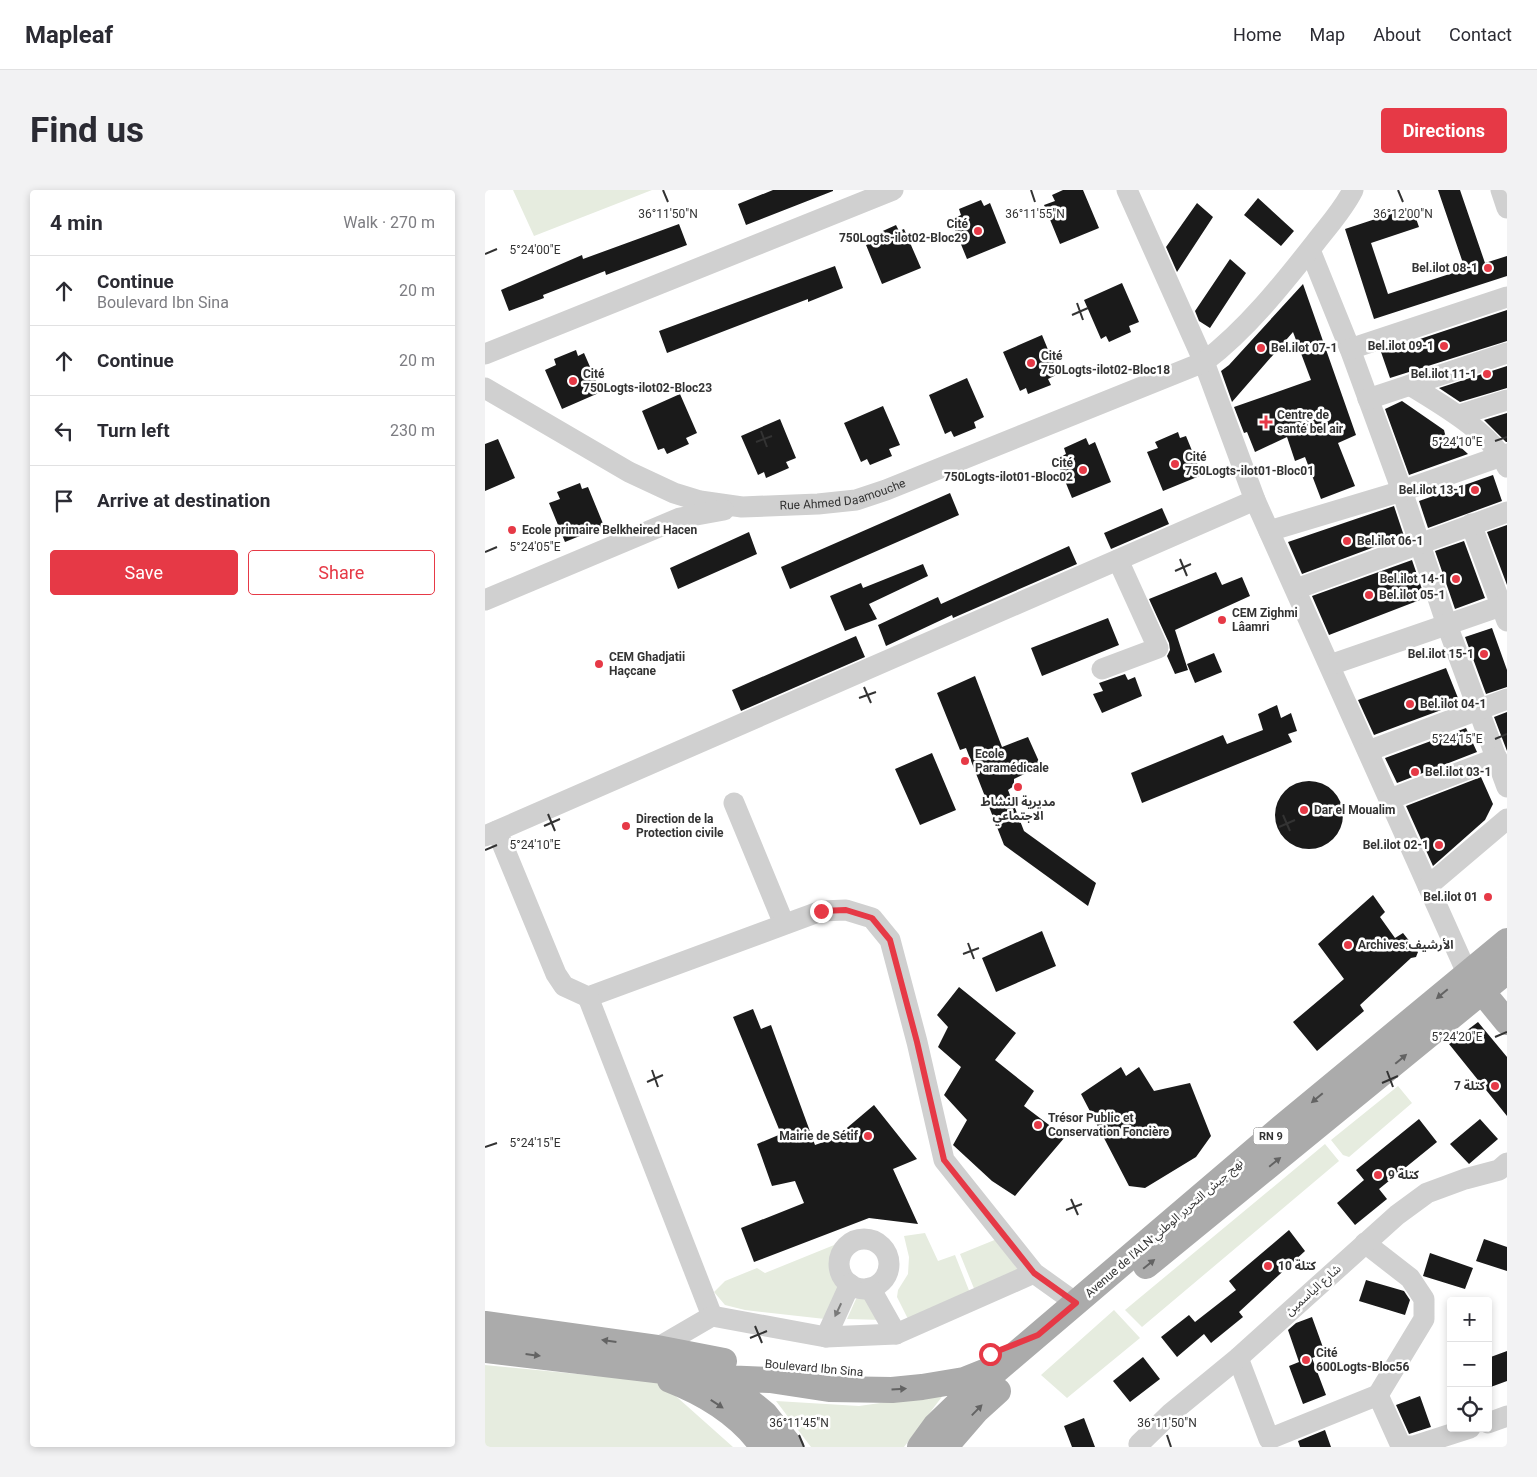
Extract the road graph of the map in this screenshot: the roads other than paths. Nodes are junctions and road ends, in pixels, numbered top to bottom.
1 (893, 190) edge
2 (1127, 190) edge
3 (1353, 190) edge
4 (1310, 250) junction
5 (1507, 297) edge
6 (1350, 349) junction
7 (1507, 353) edge
8 (485, 354) edge
9 (1204, 362) junction
10 (1410, 385) junction
11 (485, 388) edge
12 (1368, 399) junction
13 (1507, 400) edge
14 (1459, 415) junction
15 (1505, 459) edge
16 (1402, 491) junction
17 (1255, 500) junction
18 (742, 507) junction
19 (1507, 512) edge
20 (1471, 524) junction
21 (1269, 531) junction
22 (1419, 543) junction
23 (1118, 560) junction
24 (1295, 589) junction
25 (485, 600) edge
26 (1505, 610) edge
27 (1447, 624) junction
28 (1330, 665) junction
29 (1102, 669) dead end
30 (1507, 699) edge
31 (1479, 709) junction
32 (1368, 751) junction
33 (1497, 758) junction
34 (1507, 787) edge
35 (1390, 799) junction
36 (734, 803) dead end
37 (1507, 818) edge
38 (491, 834) edge
39 (1428, 886) junction
40 (784, 924) junction
41 (1507, 941) edge
42 (1490, 978) edge
43 (587, 997) junction
44 (1507, 1022) edge
45 (1504, 1168) edge
46 (1365, 1242) junction
47 (1034, 1273) junction
48 (1076, 1303) junction
49 (712, 1316) junction
50 (485, 1324) edge
51 (896, 1334) junction
52 (826, 1336) junction
53 (1041, 1343) junction
54 (657, 1348) junction
55 (485, 1350) edge
56 (1238, 1358) junction
57 (1005, 1364) junction
58 (641, 1368) junction
59 (723, 1378) junction
60 (1378, 1395) junction
61 (1458, 1432) edge
62 (1270, 1443) edge
63 (763, 1447) edge
64 (791, 1447) edge
65 (920, 1447) edge
66 (945, 1447) edge
67 (1140, 1447) edge

1 - 8 street
2 - 9 street
3 - 4 street, Rue Ahmed Daamouche
4 - 6 street
4 - 9 street, Rue Ahmed Daamouche
5 - 6 street
6 - 12 street
7 - 10 street
9 - 17 street
9 - 18 street, Rue Ahmed Daamouche
10 - 12 street
10 - 14 street
11 - 18 street, Rue Ahmed Daamouche
12 - 16 street
13 - 14 street
14 - 15 street
15 - 16 street
16 - 21 street
16 - 22 street
17 - 21 street
17 - 23 street
18 - 25 street
19 - 20 street
20 - 22 street
20 - 26 street
21 - 24 street
22 - 24 street
22 - 27 street
23 - 29 street
23 - 38 street
24 - 28 street
26 - 27 street
27 - 28 street
27 - 31 street
28 - 32 street
30 - 31 street
31 - 32 street
31 - 33 street
32 - 35 street
33 - 34 street
33 - 35 street
35 - 39 street
36 - 40 street
37 - 39 street
38 - 43 street
39 - 42 street
40 - 43 street
40 - 47 street
41 - 42 main road, Avenue de l'ALN;نهج جيش التحرير الوطني / RN 9
42 - 44 main road
42 -> 48 main road, Avenue de l'ALN;نهج جيش التحرير الوطني / RN 9
53 -> 42 main road, Avenue de l'ALN;نهج جيش التحرير الوطني / RN 9
43 - 49 street
45 - 46 street, شارع الياسمين
46 - 56 street, شارع الياسمين
46 - 60 street
47 - 48 street
47 - 51 street
48 - 53 main road, Avenue de l'ALN;نهج جيش التحرير الوطني / RN 9
49 - 52 street
49 - 54 street
54 -> 50 main road
51 - 52 street
51 -> 52 street
53 - 54 main road, Boulevard Ibn Sina
53 - 57 main road, Boulevard Ibn Sina
66 -> 53 main road, Avenue de l'ALN;نهج جيش التحرير الوطني / RN 9
54 - 58 street
54 - 59 main road, Boulevard Ibn Sina
55 -> 58 main road, Boulevard Ibn Sina
56 - 62 street
56 - 67 street, شارع الياسمين
59 -> 57 main road, Boulevard Ibn Sina
57 - 65 main road
58 - 59 main road, Boulevard Ibn Sina
58 -> 63 main road
59 - 64 main road, Boulevard Ibn Sina
60 - 61 street
60 - 62 street

